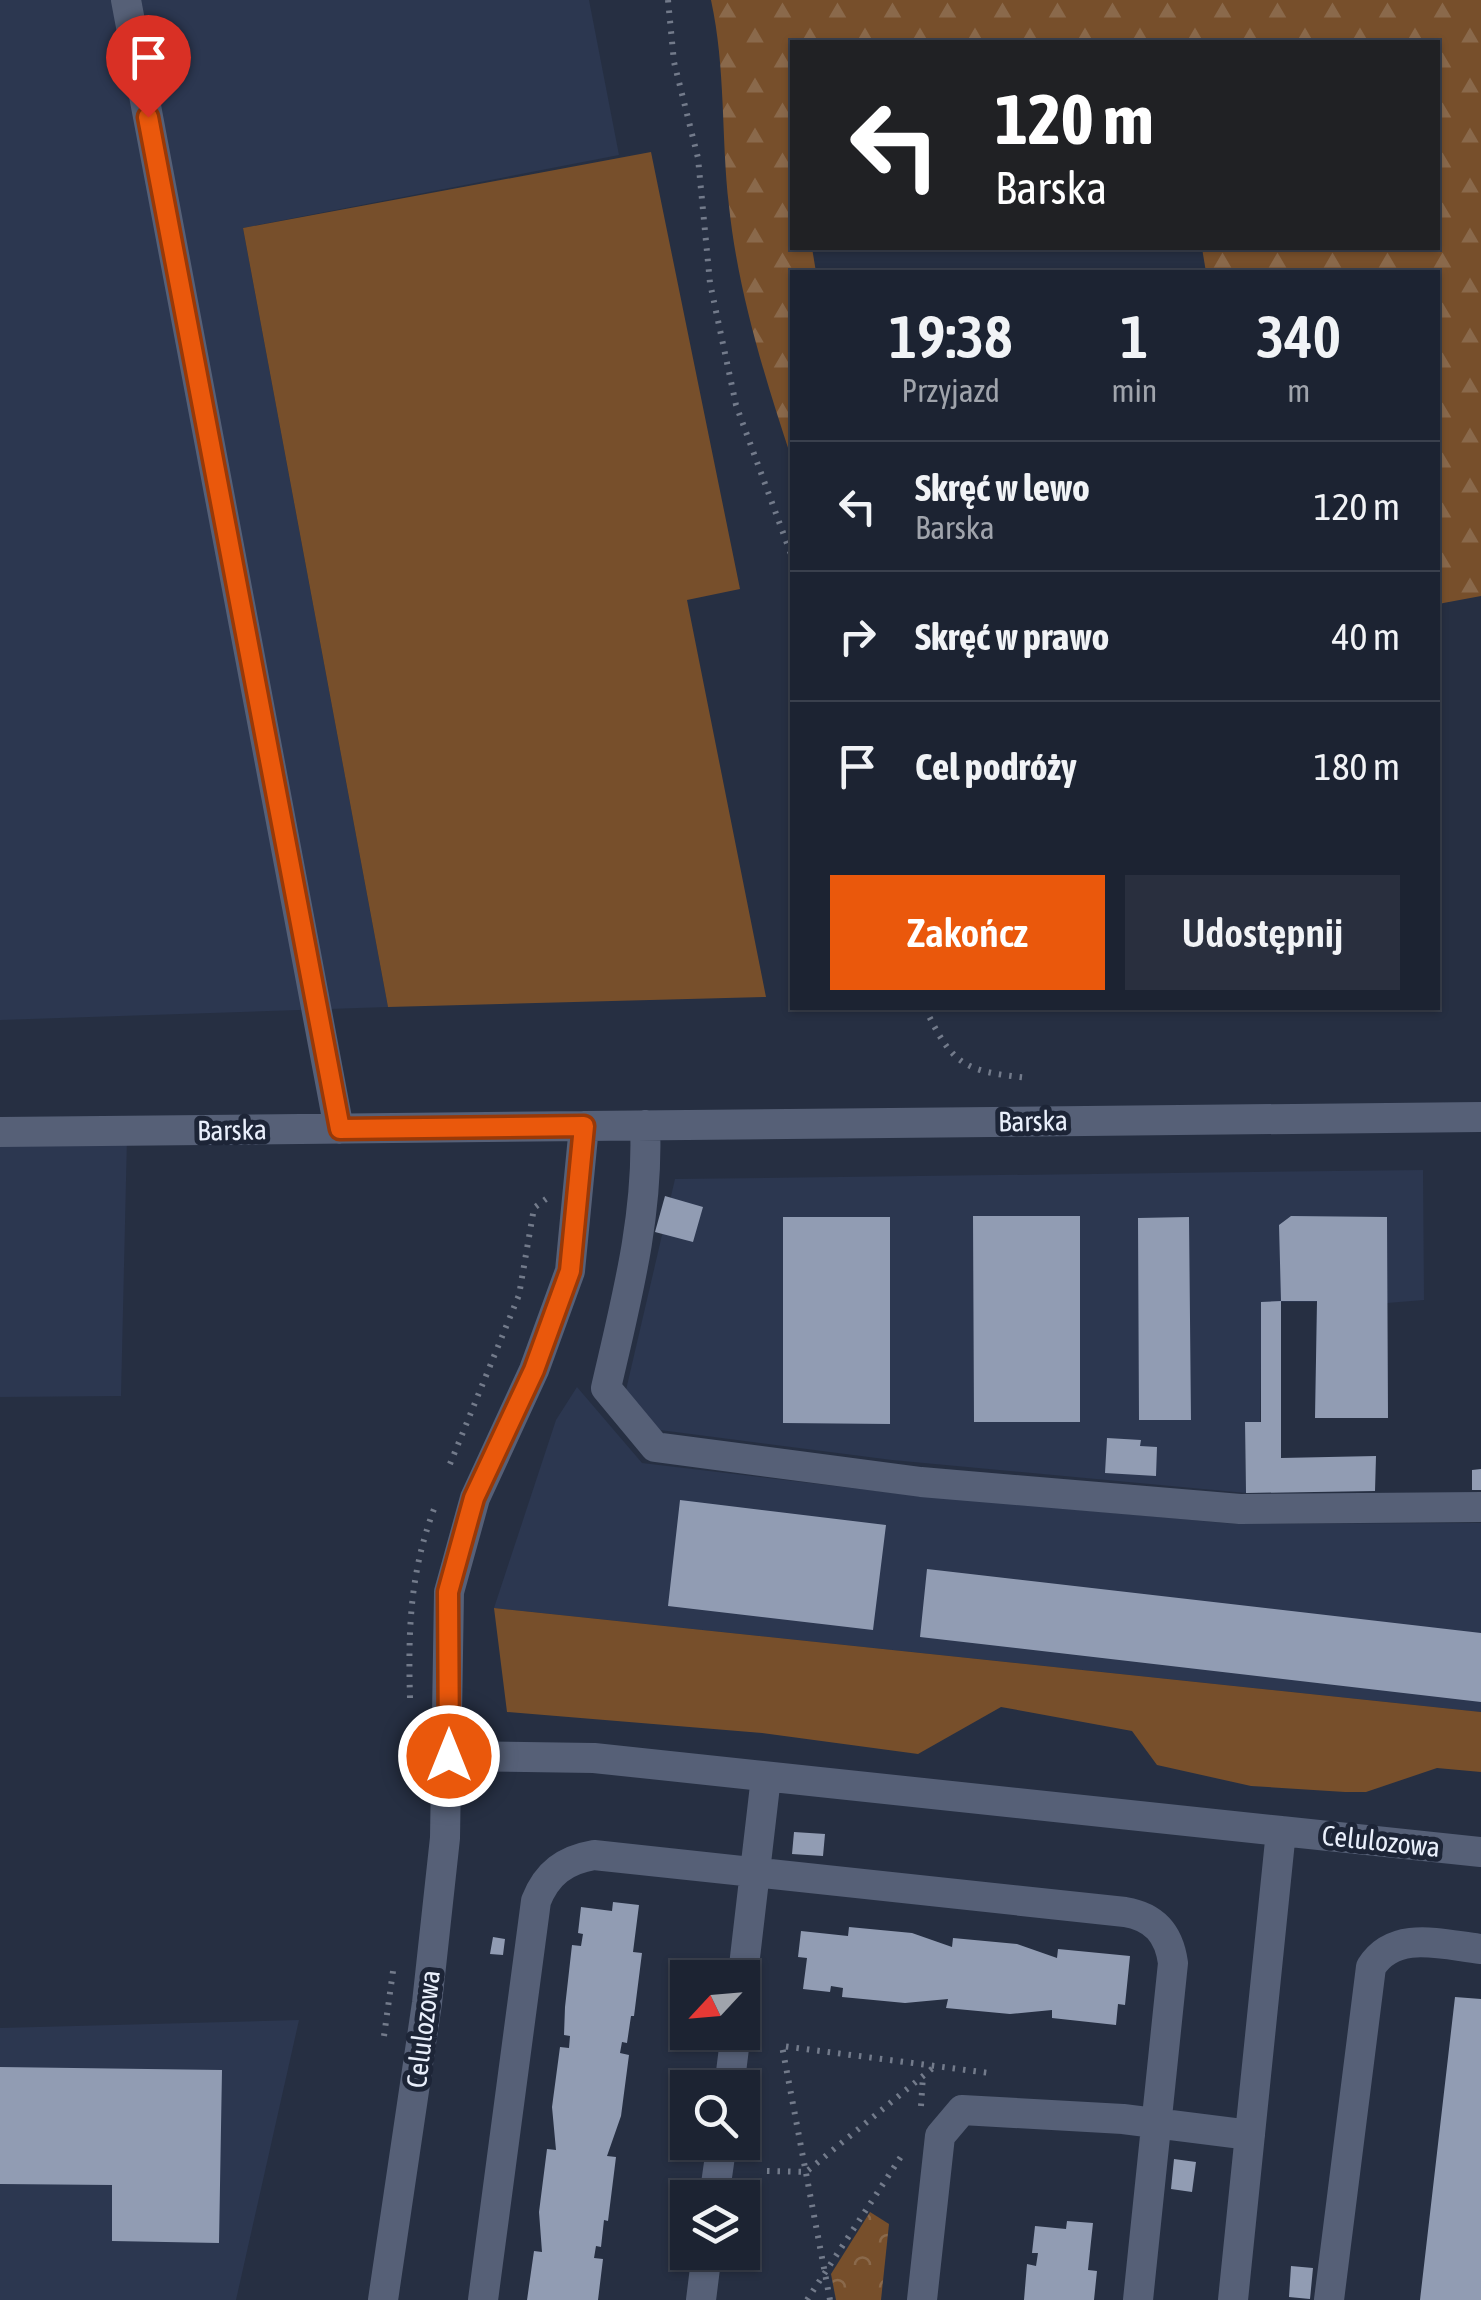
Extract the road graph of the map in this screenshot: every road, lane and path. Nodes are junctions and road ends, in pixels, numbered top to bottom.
1 (126, 0) edge
2 (668, 0) edge
3 (790, 552) edge
4 (926, 1010) edge
5 (1028, 1078) dead end
6 (1481, 1117) edge
7 (645, 1125) junction
8 (584, 1126) junction
9 (340, 1129) junction
10 (0, 1132) edge
11 (1481, 1507) edge
12 (449, 1756) junction
13 (766, 1777) junction
14 (1281, 1831) junction
15 (1481, 1852) edge
16 (757, 1873) junction
17 (1481, 1948) edge
18 (745, 1960) edge
19 (935, 2066) junction
20 (989, 2073) dead end
21 (923, 2076) junction
22 (920, 2122) dead end
23 (1157, 2122) junction
24 (1250, 2135) junction
25 (908, 2146) dead end
26 (767, 2172) dead end
27 (806, 2172) junction
28 (705, 2270) edge
29 (825, 2273) junction
30 (383, 2300) edge
31 (483, 2300) edge
32 (701, 2300) edge
33 (808, 2300) edge
34 (830, 2300) edge
35 (922, 2300) edge
36 (1138, 2300) edge
37 (1233, 2300) edge
38 (1329, 2300) edge

1 - 9 street
2 - 3 path
4 - 5 path
6 - 7 street, Barska
7 - 8 street, Barska
7 - 11 street
8 - 9 street, Barska
8 - 12 street
9 - 10 street, Barska
12 - 13 street, Celulozowa
12 - 30 street, Celulozowa
13 - 14 street, Celulozowa
13 - 16 street
14 - 15 street, Celulozowa
14 - 24 street
16 - 18 street
16 - 23 street
16 - 31 street
17 - 38 street
19 - 20 path
19 - 21 path
19 - 27 path
21 - 22 path
21 - 27 path
23 - 24 street
23 - 35 street
23 - 36 street
24 - 37 street
25 - 29 path
26 - 27 path
27 - 29 path
28 - 32 street
29 - 33 path
29 - 34 path

